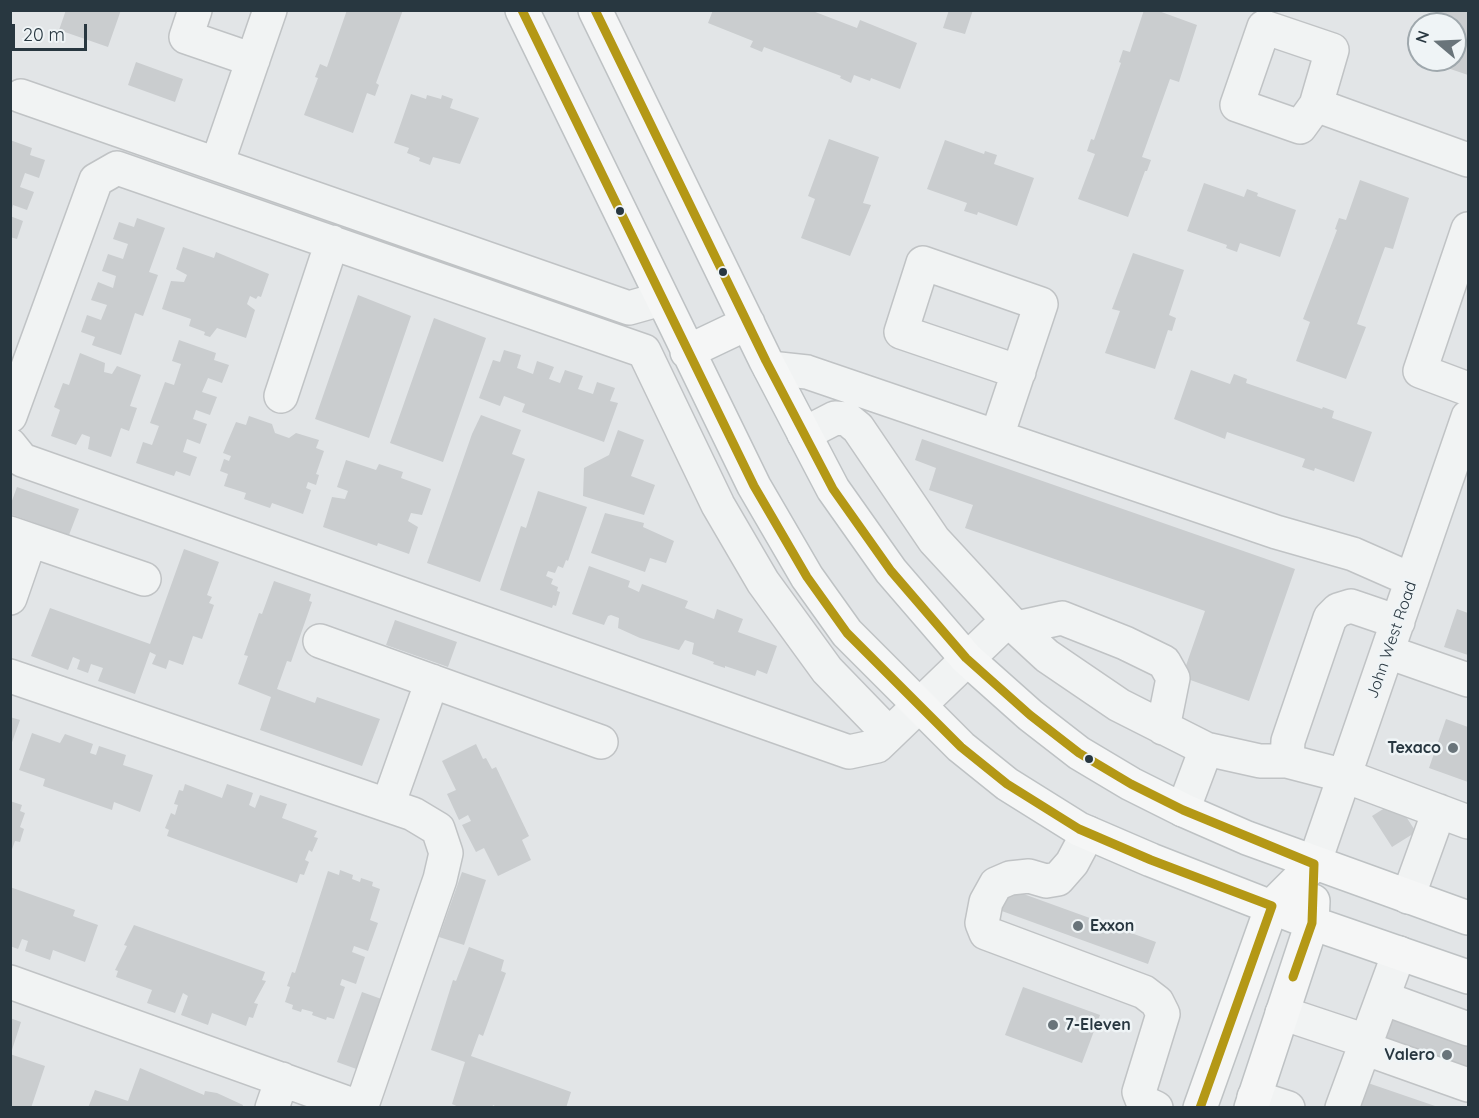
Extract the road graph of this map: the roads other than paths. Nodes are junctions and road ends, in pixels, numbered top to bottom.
1 (195, 10) edge
2 (270, 10) edge
3 (522, 10) edge
4 (595, 10) edge
5 (253, 60) junction
6 (21, 96) dead end
7 (1316, 105) dead end
8 (1468, 160) edge
9 (217, 164) junction
10 (1468, 229) edge
11 (332, 242) junction
12 (661, 299) junction
13 (748, 323) junction
14 (687, 352) junction
15 (770, 368) junction
16 (1019, 372) dead end
17 (1468, 389) edge
18 (281, 396) dead end
19 (10, 416) edge
20 (1468, 421) edge
21 (804, 434) junction
22 (997, 436) junction
23 (10, 445) edge
24 (754, 486) junction
25 (718, 505) junction
26 (20, 536) edge
27 (144, 579) dead end
28 (1413, 580) junction
29 (10, 598) edge
30 (1012, 624) junction
31 (1393, 637) junction
32 (320, 641) dead end
33 (966, 658) junction
34 (10, 676) edge
35 (432, 681) junction
36 (1468, 681) edge
37 (920, 706) junction
38 (1163, 728) junction
39 (889, 734) junction
40 (601, 742) dead end
41 (1206, 749) junction
42 (1287, 761) junction
43 (1345, 776) junction
44 (388, 805) junction
45 (1183, 810) junction
46 (1454, 816) edge
47 (1088, 833) junction
48 (1314, 864) junction
49 (1408, 897) junction
50 (1272, 906) junction
51 (1468, 918) edge
52 (1312, 923) junction
53 (1399, 953) junction
54 (1468, 977) edge
55 (10, 982) edge
56 (1383, 998) junction
57 (1282, 1013) junction
58 (1468, 1029) edge
59 (1365, 1045) junction
60 (1468, 1085) edge
61 (277, 1093) edge
62 (1253, 1102) edge
63 (1156, 1107) edge
64 (1200, 1107) edge
65 (1287, 1107) edge
66 (1342, 1107) edge

1 - 5 street
2 - 5 street
3 - 12 main road
4 - 13 main road
5 - 9 street
6 - 9 street
7 - 8 street
9 - 12 street
10 - 17 street
11 - 18 street
11 - 19 street
11 - 25 street
12 - 14 main road
13 - 14 main road
13 - 15 main road
14 - 24 main road
15 - 21 main road
15 - 22 street
16 - 22 street
20 - 28 street, John West Road
21 - 30 street
21 - 33 main road
22 - 28 street
23 - 39 street
24 - 25 street
24 - 37 main road
25 - 39 street
26 - 27 street
26 - 29 street
28 - 31 street, John West Road
30 - 33 street
30 - 38 street
30 - 38 street
31 - 36 street
31 - 42 street
31 - 43 street, John West Road
32 - 35 street
33 - 37 street
33 - 45 main road
34 - 44 street
35 - 40 street
35 - 44 street
37 - 39 street
37 - 47 main road
38 - 41 street
41 - 42 street
41 - 45 street
42 - 43 street
43 - 46 street
43 - 48 street, John West Road
44 - 61 street
45 - 48 main road
46 - 49 street
47 - 50 main road
47 - 63 street
48 - 49 main road
48 - 50 main road, John West Road
48 - 52 main road, John West Road
49 - 51 main road
50 - 52 main road
50 - 64 main road, John West Road
52 - 53 main road
52 - 57 main road, John West Road
53 - 54 main road
53 - 56 street
55 - 61 street
56 - 58 street
56 - 59 street
57 - 59 street
57 - 62 main road, John West Road
59 - 60 street
59 - 66 street
62 - 65 street

